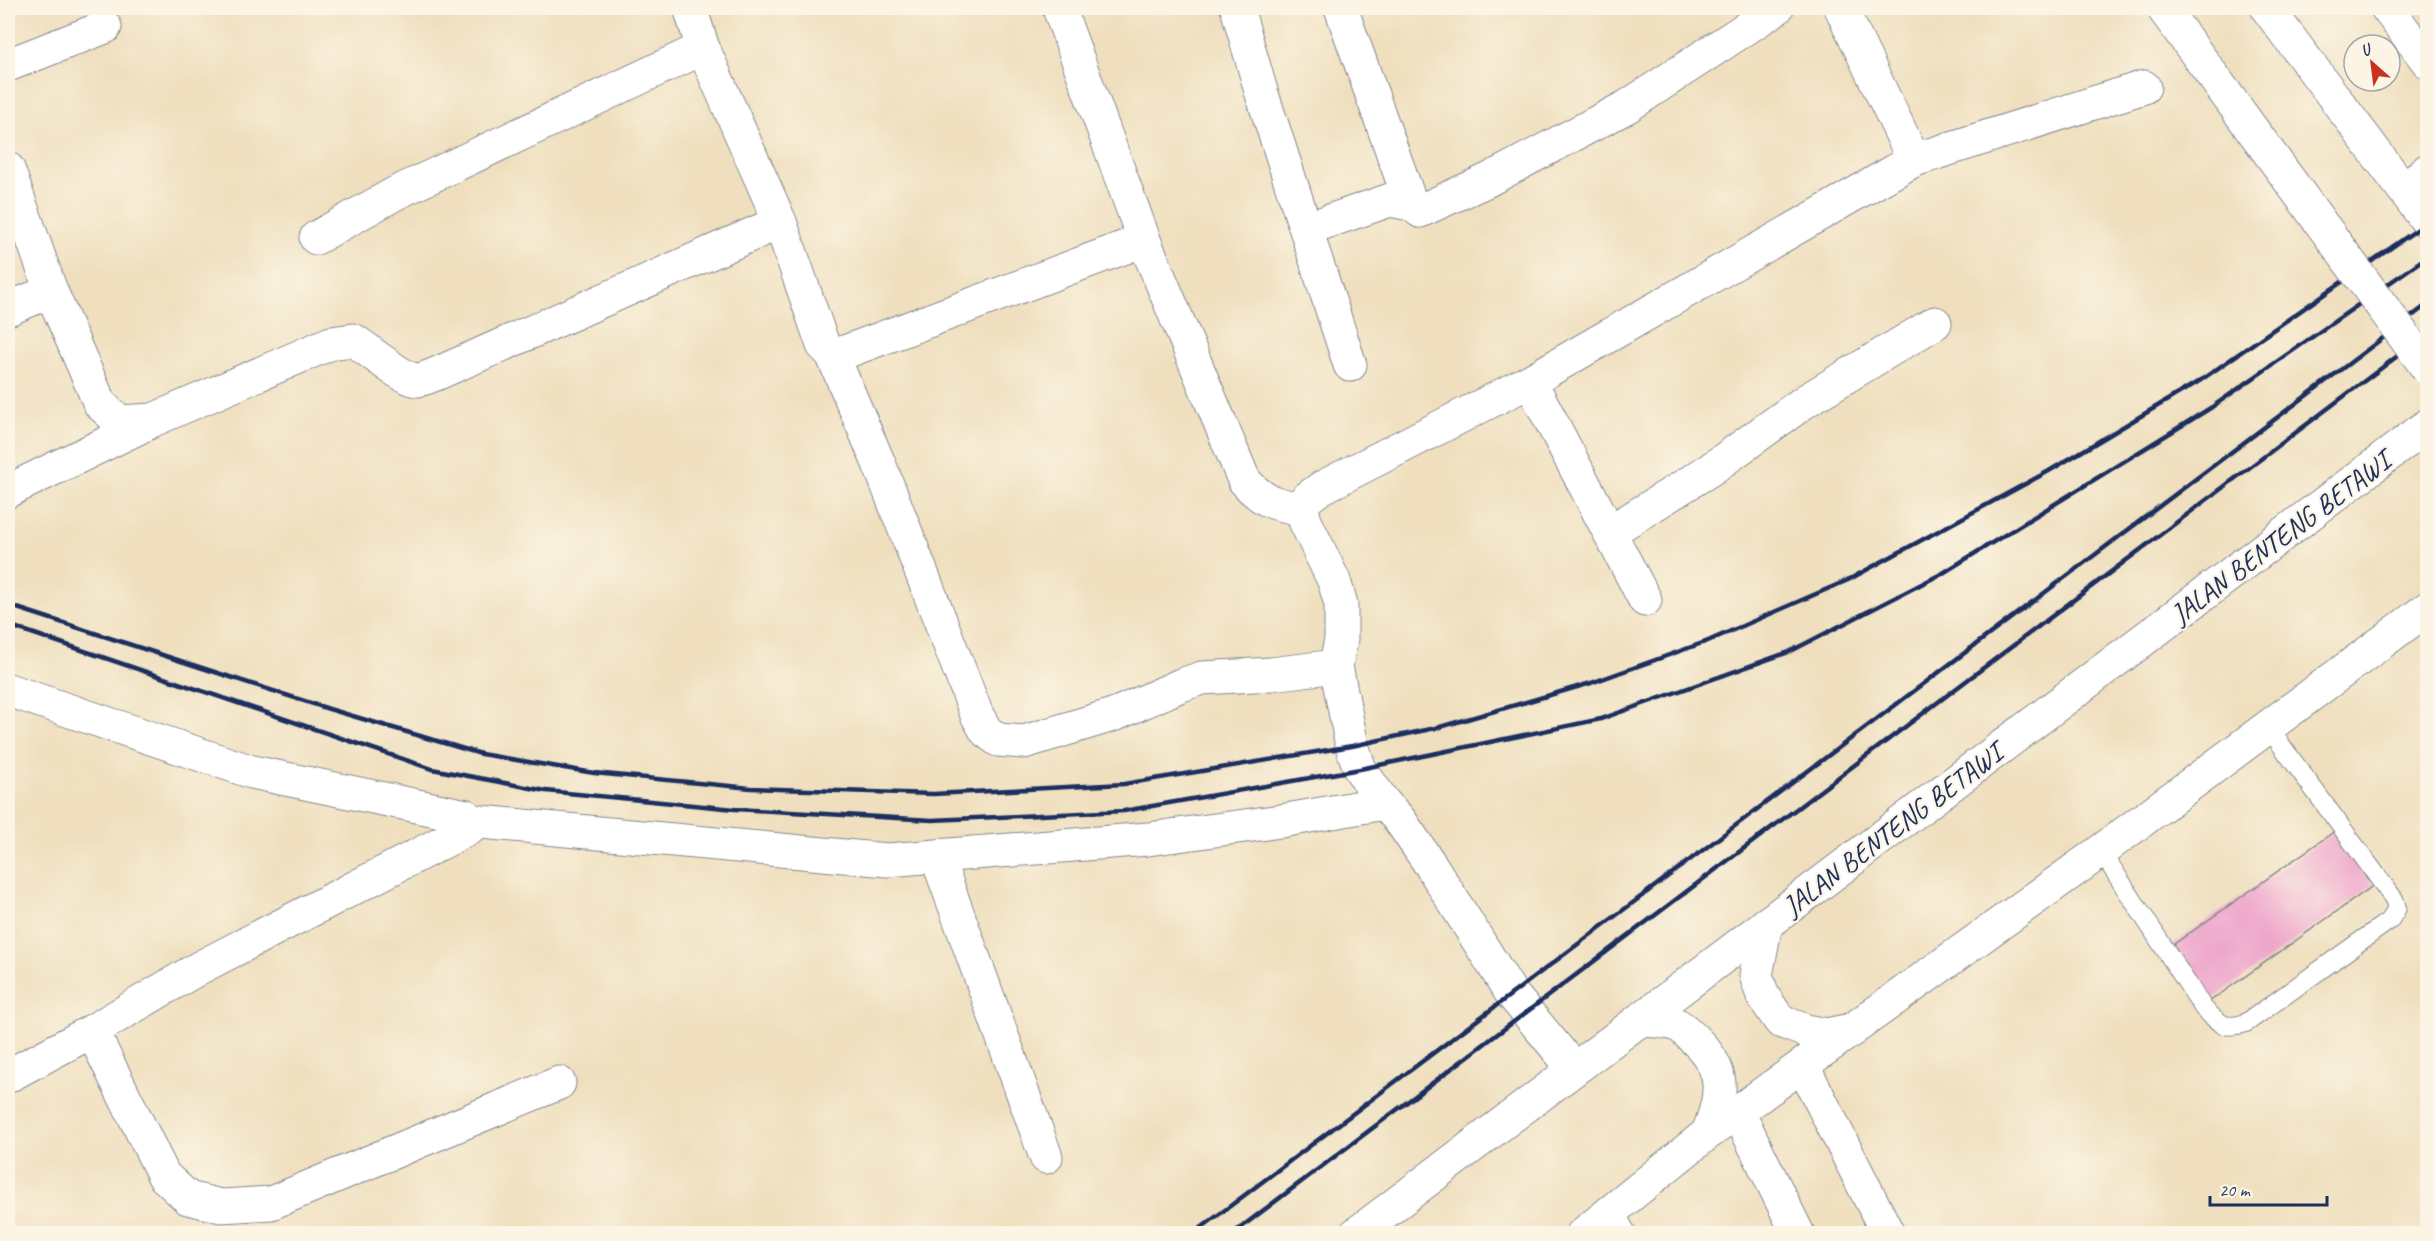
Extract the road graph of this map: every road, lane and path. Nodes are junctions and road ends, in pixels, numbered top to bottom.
1 (690, 8) edge
2 (1059, 8) edge
3 (1237, 8) edge
4 (1341, 8) edge
5 (1778, 8) edge
6 (1841, 8) edge
7 (2163, 8) edge
8 (2267, 8) edge
9 (2387, 8) edge
10 (105, 27) dead end
11 (703, 48) junction
12 (2427, 62) edge
13 (8, 65) edge
14 (2144, 87) dead end
15 (1914, 160) junction
16 (8, 169) edge
17 (1411, 204) junction
18 (780, 222) junction
19 (2427, 222) edge
20 (1306, 229) junction
21 (316, 238) dead end
22 (1144, 240) junction
23 (51, 291) junction
24 (8, 309) edge
25 (1935, 323) dead end
26 (832, 354) junction
27 (1350, 365) dead end
28 (2427, 369) edge
29 (1530, 381) junction
30 (153, 420) junction
31 (2427, 425) edge
32 (8, 491) edge
33 (1302, 509) junction
34 (1610, 532) junction
35 (1645, 600) dead end
36 (2427, 608) edge
37 (1336, 666) junction
38 (8, 690) edge
39 (2268, 727) junction
40 (1384, 802) junction
41 (470, 821) junction
42 (2101, 852) junction
43 (937, 857) junction
44 (1766, 924) junction
45 (1639, 1020) junction
46 (92, 1030) junction
47 (1852, 1030) junction
48 (1803, 1066) junction
49 (1574, 1069) junction
50 (8, 1076) edge
51 (559, 1083) dead end
52 (1738, 1112) junction
53 (1708, 1133) junction
54 (1046, 1156) dead end
55 (1603, 1227) edge
56 (1356, 1233) edge
57 (1798, 1233) edge
58 (1888, 1233) edge

1 - 11 main road
2 - 22 main road
3 - 20 main road
4 - 17 main road
5 - 17 main road
6 - 15 main road
7 - 28 main road, bridge
8 - 19 main road
9 - 12 main road
10 - 13 main road
11 - 18 main road
11 - 21 main road
14 - 15 main road
15 - 29 main road
16 - 23 main road
17 - 20 main road
18 - 26 main road
18 - 30 main road
20 - 27 main road
22 - 26 main road
22 - 33 main road
23 - 24 main road
23 - 30 main road
25 - 34 main road
26 - 37 main road
29 - 33 main road
29 - 34 main road
30 - 32 main road
31 - 44 main road, JALAN BENTENG BETAWI
33 - 37 main road
34 - 35 main road
36 - 39 main road
37 - 40 main road
38 - 41 main road
39 - 42 main road
39 - 42 lane
40 - 43 main road
40 - 49 main road
41 - 43 main road
41 - 46 main road
42 - 47 main road
43 - 54 main road
44 - 45 main road, JALAN BENTENG BETAWI
44 - 47 main road
45 - 49 main road, JALAN BENTENG BETAWI
45 - 53 main road
46 - 50 main road
46 - 51 main road
47 - 48 main road
48 - 52 main road
48 - 58 main road
49 - 56 main road, JALAN BENTENG BETAWI
52 - 53 main road
52 - 57 main road
53 - 55 main road

